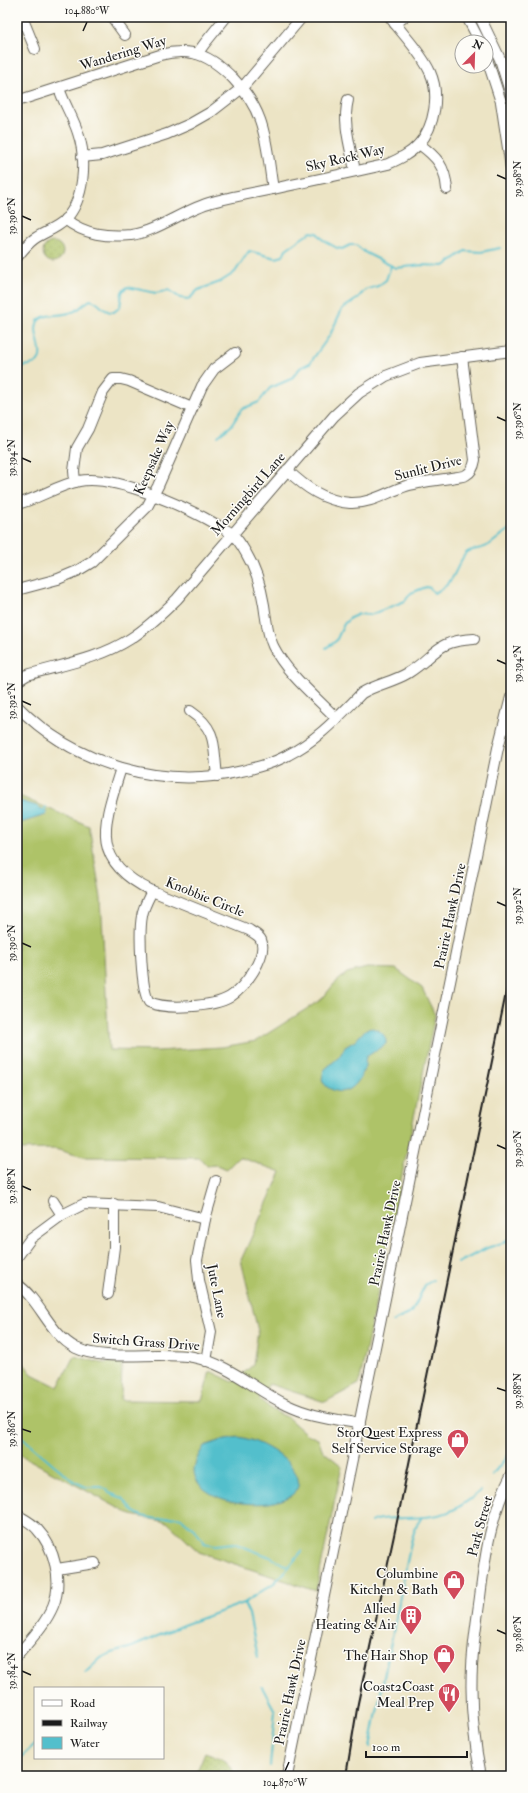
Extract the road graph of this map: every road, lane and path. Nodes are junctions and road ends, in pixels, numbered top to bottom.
1 (22, 17) edge
2 (112, 17) edge
3 (226, 17) edge
4 (302, 17) edge
5 (404, 17) edge
6 (467, 17) edge
7 (480, 17) edge
8 (392, 19) edge
9 (476, 34) edge
10 (125, 35) dead end
11 (35, 49) dead end
12 (198, 54) junction
13 (492, 74) edge
14 (59, 88) junction
15 (242, 88) junction
16 (511, 95) edge
17 (348, 100) dead end
18 (17, 101) edge
19 (419, 144) junction
20 (82, 157) junction
21 (511, 168) edge
22 (355, 171) junction
23 (273, 189) junction
24 (446, 189) dead end
25 (65, 219) junction
26 (17, 257) edge
27 (511, 350) edge
28 (235, 353) dead end
29 (462, 357) junction
30 (192, 408) junction
31 (287, 470) junction
32 (75, 482) junction
33 (153, 496) junction
34 (17, 504) edge
35 (232, 534) junction
36 (17, 590) edge
37 (474, 639) dead end
38 (17, 681) edge
39 (511, 696) edge
40 (17, 706) edge
41 (190, 711) dead end
42 (337, 719) junction
43 (121, 768) junction
44 (217, 776) junction
45 (152, 890) junction
46 (216, 1181) dead end
47 (53, 1201) dead end
48 (114, 1204) junction
49 (62, 1215) junction
50 (205, 1219) junction
51 (17, 1257) edge
52 (17, 1284) edge
53 (108, 1294) dead end
54 (206, 1361) junction
55 (360, 1424) junction
56 (511, 1476) edge
57 (17, 1515) edge
58 (94, 1563) dead end
59 (57, 1568) junction
60 (17, 1656) edge
61 (287, 1776) edge
62 (481, 1776) edge

1 - 11 street
2 - 10 street
3 - 12 street
4 - 15 street
5 - 8 street
6 - 9 street
7 - 16 street
8 - 19 street, Sky Rock Way
12 - 14 street, Wandering Way
12 - 15 street, Wandering Way
13 - 21 street
14 - 18 street, Wandering Way
14 - 20 street
15 - 20 street
15 - 23 street, Wandering Way
17 - 22 street
19 - 22 street, Sky Rock Way
19 - 24 street
20 - 25 street
22 - 23 street, Sky Rock Way
23 - 25 street, Sky Rock Way
25 - 26 street
27 - 29 street, Morningbird Lane
28 - 30 street, Keepsake Way
29 - 31 street, Morningbird Lane
29 - 31 street, Sunlit Drive
30 - 32 street
30 - 33 street, Keepsake Way
31 - 35 street, Morningbird Lane
32 - 33 street
32 - 34 street
33 - 35 street
33 - 36 street, Keepsake Way
35 - 38 street, Morningbird Lane
35 - 42 street
37 - 42 street
39 - 55 street, Prairie Hawk Drive
40 - 43 street
41 - 44 street
42 - 44 street
43 - 44 street
43 - 45 street
45 - 45 street, Knobbie Circle
46 - 50 street, Jute Lane
47 - 49 street
48 - 49 street
48 - 50 street
48 - 53 street
49 - 51 street
50 - 54 street, Jute Lane
52 - 54 street, Switch Grass Drive
54 - 55 street, Switch Grass Drive
55 - 61 street, Prairie Hawk Drive
56 - 62 street, Park Street
57 - 59 street
58 - 59 street
59 - 60 street

